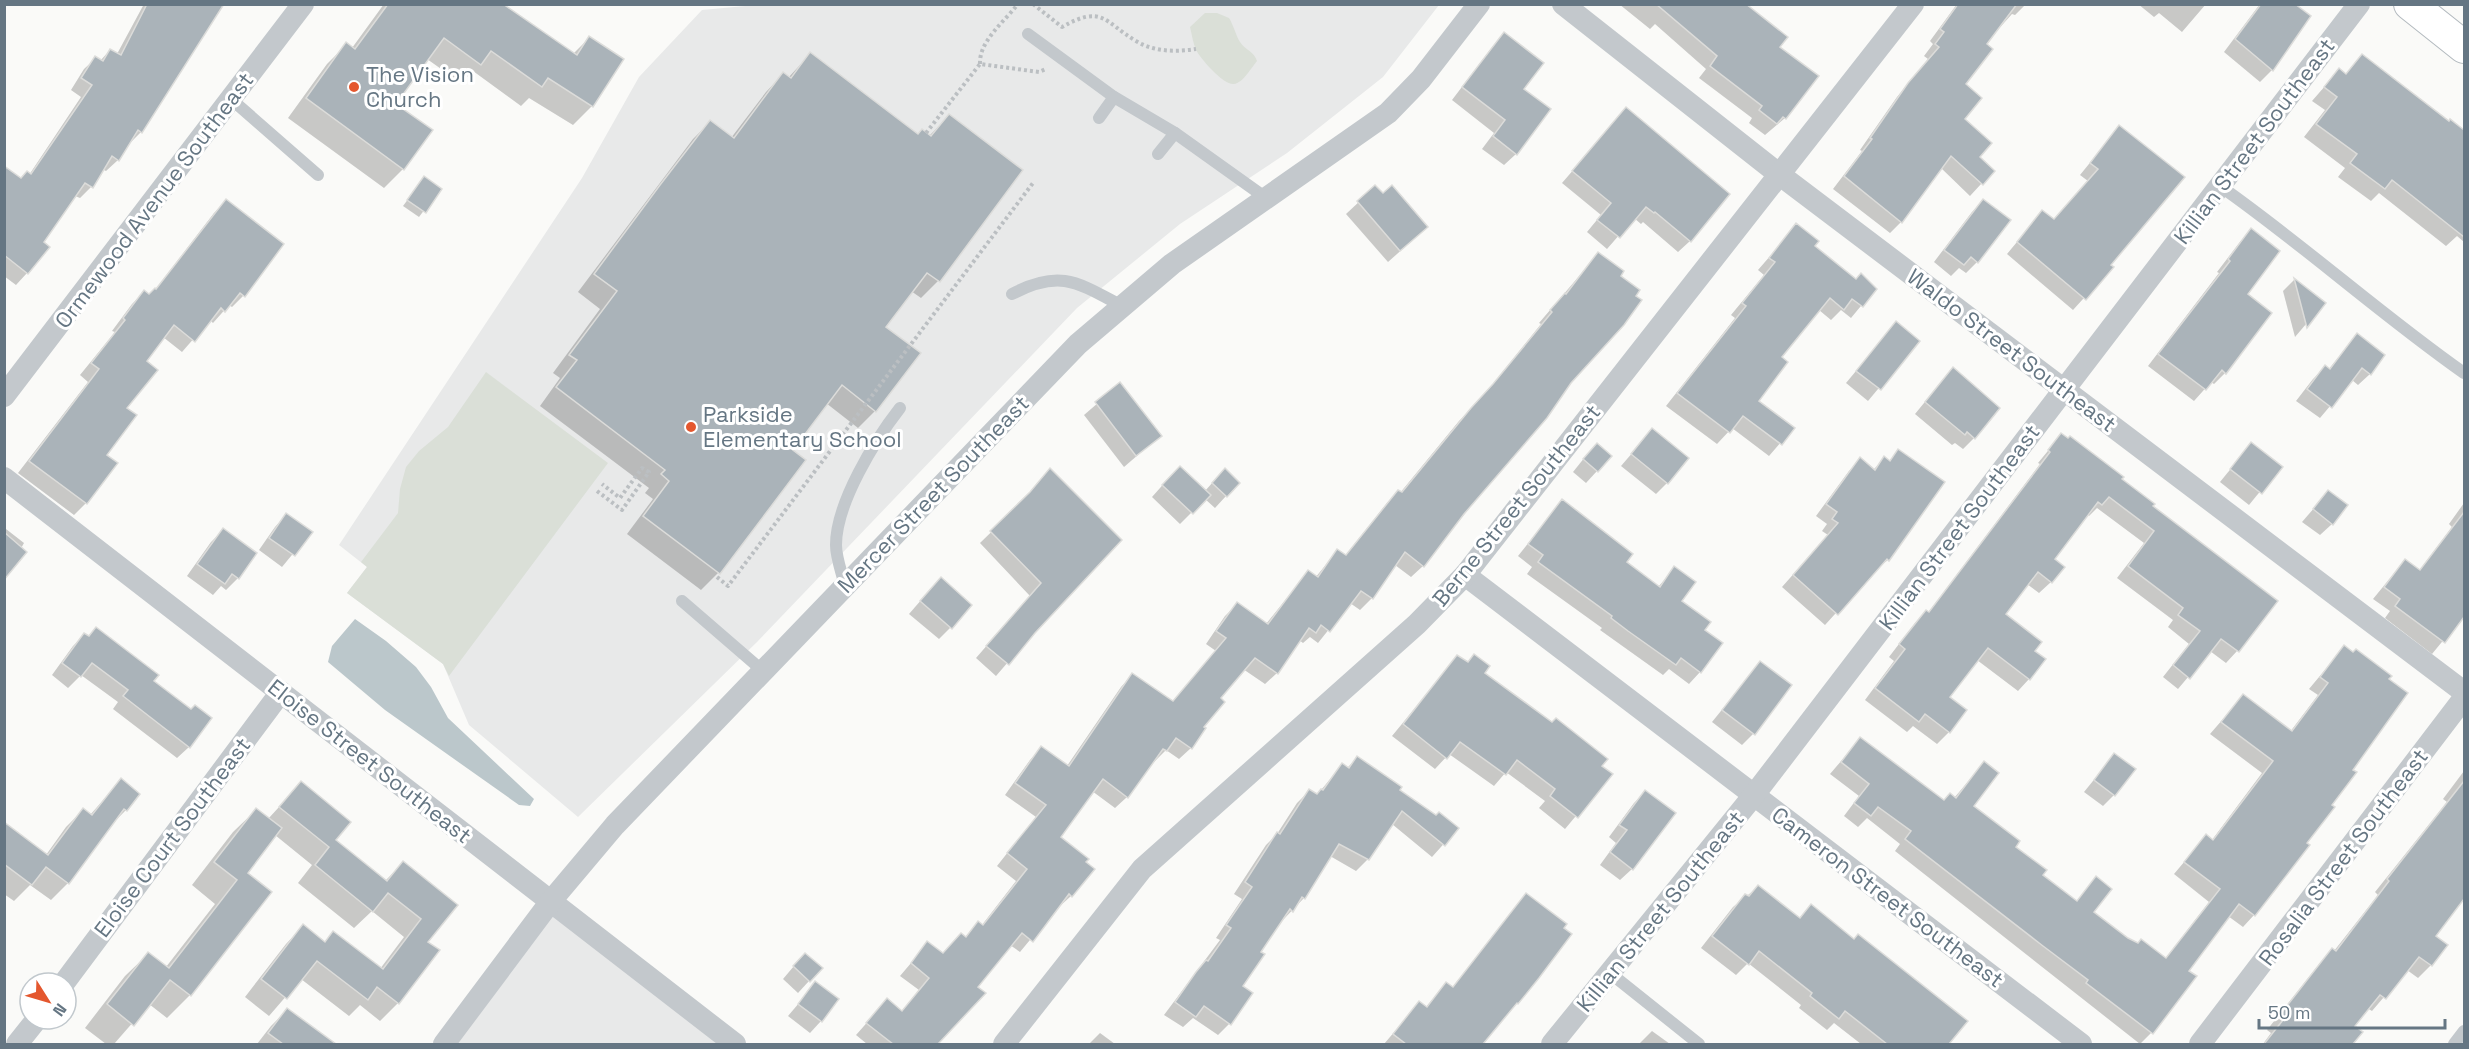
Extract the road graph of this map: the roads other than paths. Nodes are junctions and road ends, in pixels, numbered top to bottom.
1 (303, 4) edge
2 (1479, 4) edge
3 (1563, 4) edge
4 (1913, 4) edge
5 (2359, 4) edge
6 (2410, 4) edge
7 (1028, 34) dead end
8 (2464, 47) edge
9 (1114, 97) junction
10 (231, 99) junction
11 (1099, 118) dead end
12 (1175, 133) junction
13 (1158, 154) dead end
14 (318, 175) dead end
15 (1780, 175) junction
16 (2220, 186) junction
17 (1266, 198) junction
18 (1012, 294) dead end
19 (1122, 306) junction
20 (2464, 374) edge
21 (2064, 390) junction
22 (4, 396) edge
23 (900, 408) dead end
24 (4, 478) edge
25 (1465, 574) junction
26 (845, 586) junction
27 (682, 601) dead end
28 (763, 671) junction
29 (281, 692) junction
30 (2464, 692) edge
31 (2464, 698) edge
32 (1754, 795) junction
33 (551, 901) junction
34 (72, 971) edge
35 (1610, 973) junction
36 (28, 1031) edge
37 (2464, 1031) edge
38 (18, 1044) edge
39 (444, 1044) edge
40 (735, 1044) edge
41 (1004, 1044) edge
42 (1552, 1044) edge
43 (1699, 1044) edge
44 (2081, 1044) edge
45 (2200, 1044) edge
46 (2454, 1044) edge

1 - 10 street, Ormewood Avenue Southeast
2 - 17 street, Mercer Street Southeast
3 - 15 street, Waldo Street Southeast
4 - 15 street, Berne Street Southeast
5 - 16 street, Killian Street Southeast
6 - 8 main road
7 - 9 lane
9 - 11 lane
9 - 12 lane
10 - 14 lane
10 - 22 street, Ormewood Avenue Southeast
12 - 13 lane
12 - 17 lane
15 - 21 street, Waldo Street Southeast
15 - 25 street, Berne Street Southeast
16 - 20 lane
16 - 21 street, Killian Street Southeast
17 - 19 street, Mercer Street Southeast
18 - 19 lane
19 - 26 street, Mercer Street Southeast
21 - 30 street, Waldo Street Southeast
21 - 32 street, Killian Street Southeast
23 - 26 lane
24 - 29 street, Eloise Street Southeast
25 - 32 street, Cameron Street Southeast
25 - 41 street, Berne Street Southeast
26 - 28 street, Mercer Street Southeast
27 - 28 lane
28 - 33 street, Mercer Street Southeast
29 - 33 street, Eloise Street Southeast
29 - 34 street, Eloise Court Southeast
31 - 45 street, Rosalia Street Southeast
32 - 35 street, Killian Street Southeast
32 - 44 street, Cameron Street Southeast
33 - 39 street, Mercer Street Southeast
33 - 40 street, Eloise Street Southeast
35 - 42 street, Killian Street Southeast
35 - 43 lane
36 - 38 street
37 - 46 lane

